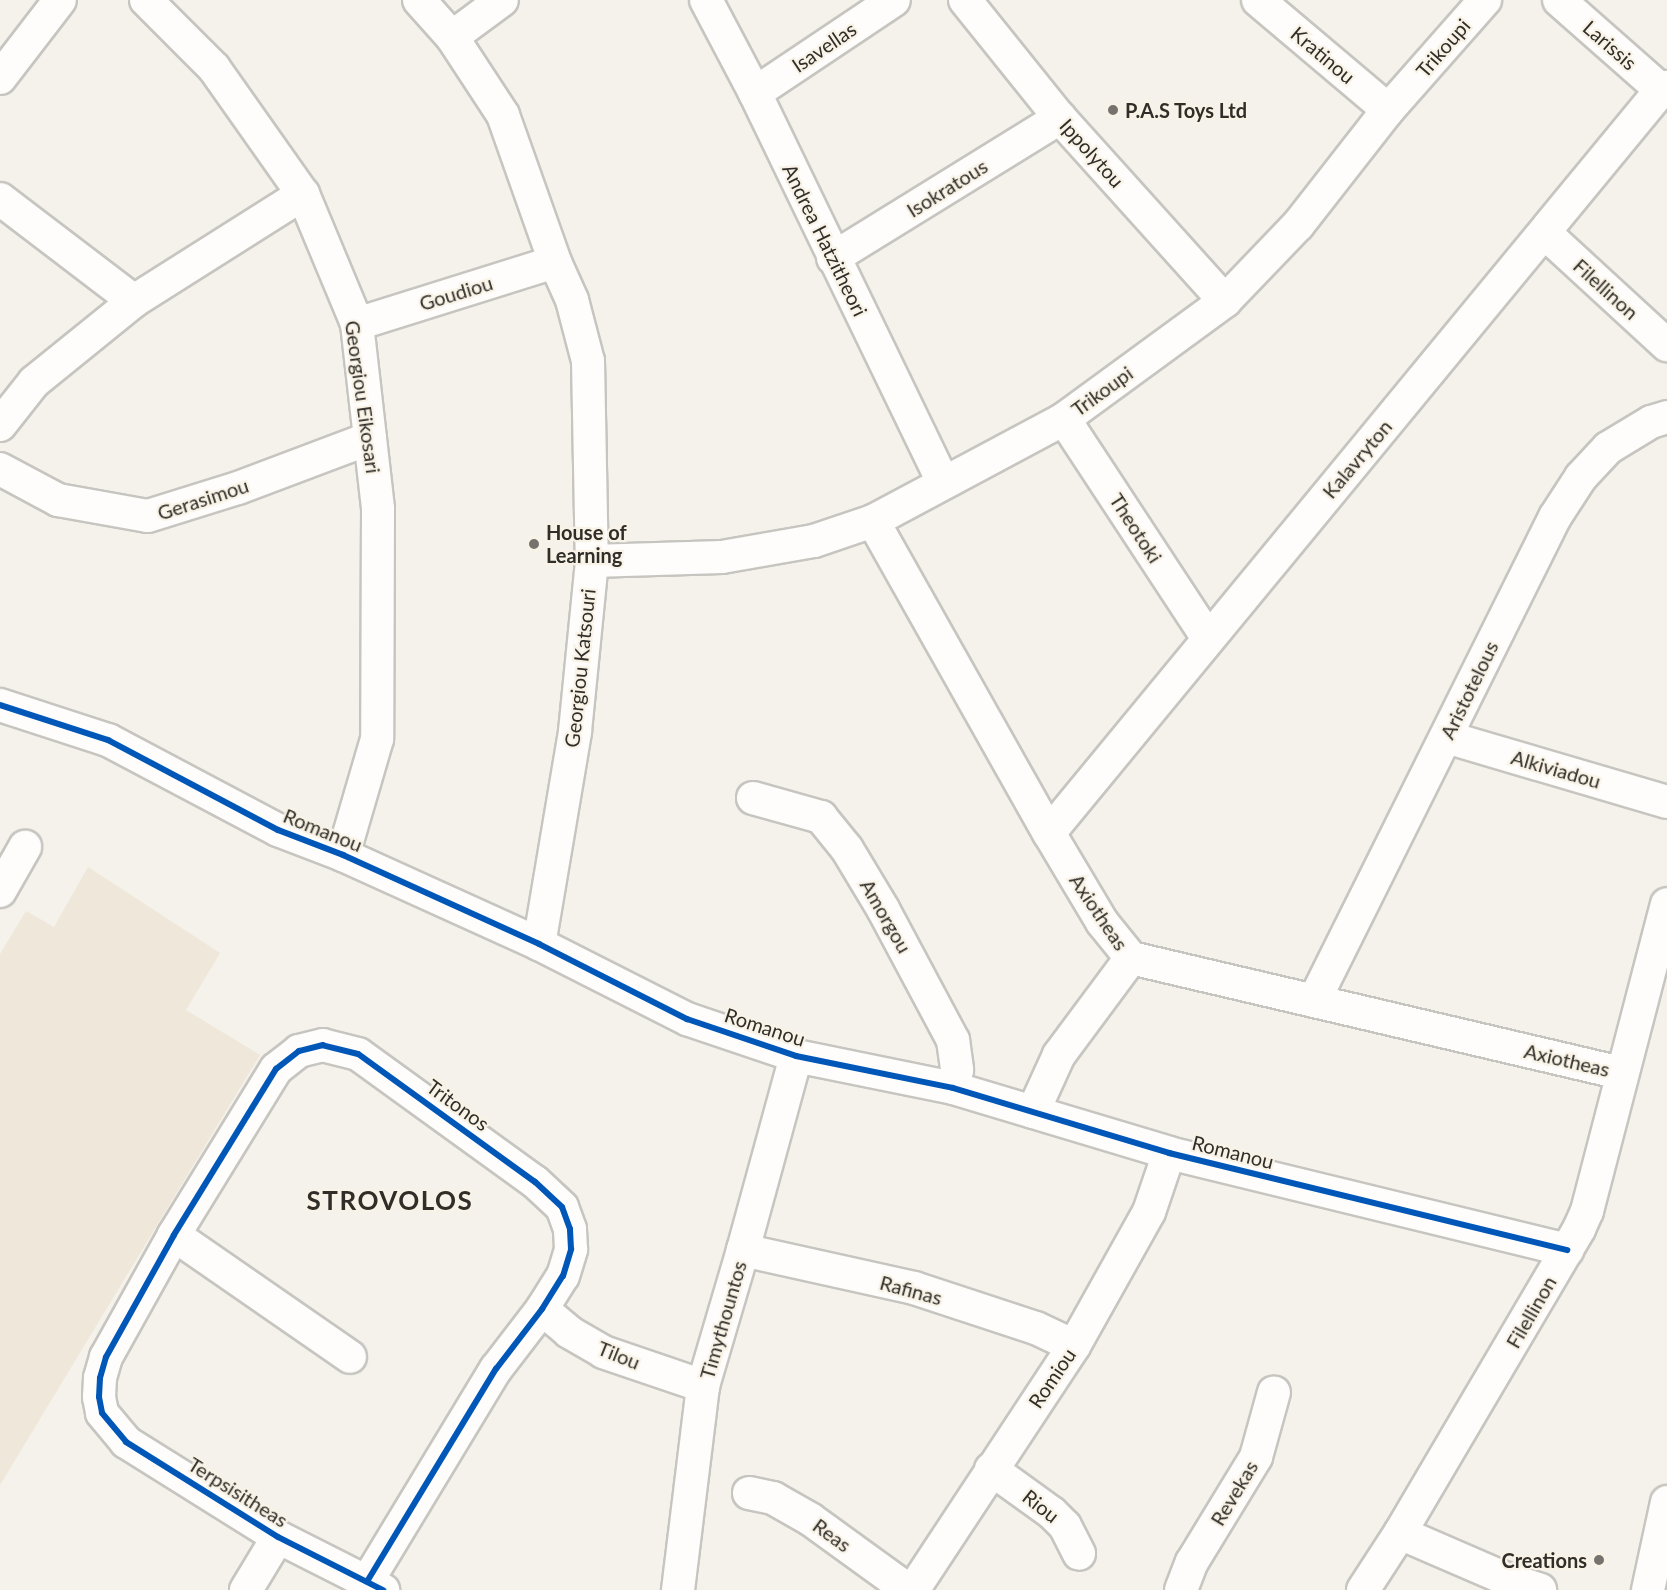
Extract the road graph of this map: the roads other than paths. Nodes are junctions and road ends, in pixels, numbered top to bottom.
1 (60, 0) edge
2 (146, 0) edge
3 (419, 0) edge
4 (502, 0) edge
5 (706, 0) edge
6 (894, 0) edge
7 (965, 0) edge
8 (1258, 0) edge
9 (1485, 0) edge
10 (1559, 0) edge
11 (452, 37) junction
12 (0, 78) edge
13 (1664, 88) edge
14 (755, 93) junction
15 (1388, 110) junction
16 (1060, 118) junction
17 (303, 194) junction
18 (0, 198) edge
19 (1545, 233) junction
20 (833, 258) junction
21 (555, 262) junction
22 (134, 301) junction
23 (1225, 301) junction
24 (357, 324) junction
25 (1667, 345) edge
26 (1667, 417) edge
27 (1064, 418) junction
28 (0, 425) edge
29 (370, 438) junction
30 (0, 469) edge
31 (943, 482) junction
32 (873, 521) junction
33 (592, 561) junction
34 (1208, 638) junction
35 (0, 705) edge
36 (1446, 737) junction
37 (753, 798) dead end
38 (1667, 802) edge
39 (1049, 833) junction
40 (25, 847) dead end
41 (343, 855) junction
42 (0, 891) edge
43 (1667, 904) edge
44 (539, 944) junction
45 (1131, 958) junction
46 (1314, 1001) junction
47 (796, 1056) junction
48 (1621, 1073) junction
49 (953, 1088) junction
50 (1034, 1112) junction
51 (1169, 1153) junction
52 (174, 1235) junction
53 (743, 1250) junction
54 (1567, 1250) junction
55 (542, 1309) junction
56 (1074, 1346) junction
57 (350, 1357) dead end
58 (703, 1386) junction
59 (1274, 1392) dead end
60 (99, 1397) joint
61 (991, 1468) junction
62 (749, 1492) dead end
63 (1667, 1502) edge
64 (1400, 1533) junction
65 (278, 1537) junction
66 (1079, 1554) dead end
67 (375, 1585) edge
68 (246, 1590) edge
69 (678, 1590) edge
70 (908, 1590) edge
71 (913, 1590) edge
72 (1182, 1590) edge
73 (1363, 1590) edge
74 (1540, 1590) edge
75 (1648, 1590) edge

1 - 12 street
2 - 17 street, Georgiou Eikosari
3 - 11 street, Georgiou Katsouri
4 - 11 street
5 - 14 street, Andrea Hatzitheori
6 - 14 street, Isavellas
7 - 16 street, Ippolytou
8 - 15 street, Kratinou
9 - 15 street, Trikoupi
10 - 13 street, Larissis
11 - 21 street, Georgiou Katsouri
13 - 19 street, Kalavryton
14 - 20 street, Andrea Hatzitheori
15 - 23 street, Trikoupi
16 - 20 street, Isokratous
16 - 23 street, Ippolytou
17 - 22 street
17 - 24 street, Georgiou Eikosari
18 - 22 street
19 - 25 street, Filellinon
19 - 34 street, Kalavryton
20 - 31 street, Andrea Hatzitheori
21 - 24 street, Goudiou
21 - 33 street, Georgiou Katsouri
22 - 28 street
23 - 27 street, Trikoupi
24 - 29 street, Georgiou Eikosari
26 - 36 street, Aristotelous
27 - 31 street, Trikoupi
27 - 34 street, Theotoki
29 - 30 street, Gerasimou
29 - 41 street, Georgiou Eikosari
31 - 32 street, Trikoupi
32 - 33 street, Trikoupi
32 - 39 street, Axiotheas
33 - 44 street, Georgiou Katsouri
34 - 39 street, Kalavryton
35 - 41 street, Romanou
36 - 38 street, Alkiviadou
36 - 46 street, Aristotelous
37 - 49 street, Amorgou
39 - 45 street, Axiotheas
40 - 42 street
41 - 44 street, Romanou
43 - 48 street, Filellinon
44 - 47 street, Romanou
45 - 46 street, Axiotheas
45 - 50 street
46 - 48 street, Axiotheas
47 - 49 street, Romanou
47 - 53 street, Timythountos
48 - 54 street, Filellinon
49 - 50 street, Romanou
50 - 51 street, Romanou
51 - 54 street, Romanou
51 - 56 street, Romiou
52 - 55 street, Tritonos
52 - 57 street
52 - 60 street, Tritonos
53 - 56 street, Rafinas
53 - 58 street, Timythountos
54 - 64 street, Filellinon
55 - 58 street, Tilou
55 - 67 street, Tritonos
56 - 61 street, Romiou
58 - 69 street, Timythountos
59 - 72 street, Revekas
60 - 65 street, Terpsisitheas
61 - 66 street, Riou
61 - 71 street, Romiou
62 - 70 street, Reas
63 - 75 street
64 - 73 street, Filellinon
64 - 74 street
65 - 67 street, Terpsisitheas
65 - 68 street

